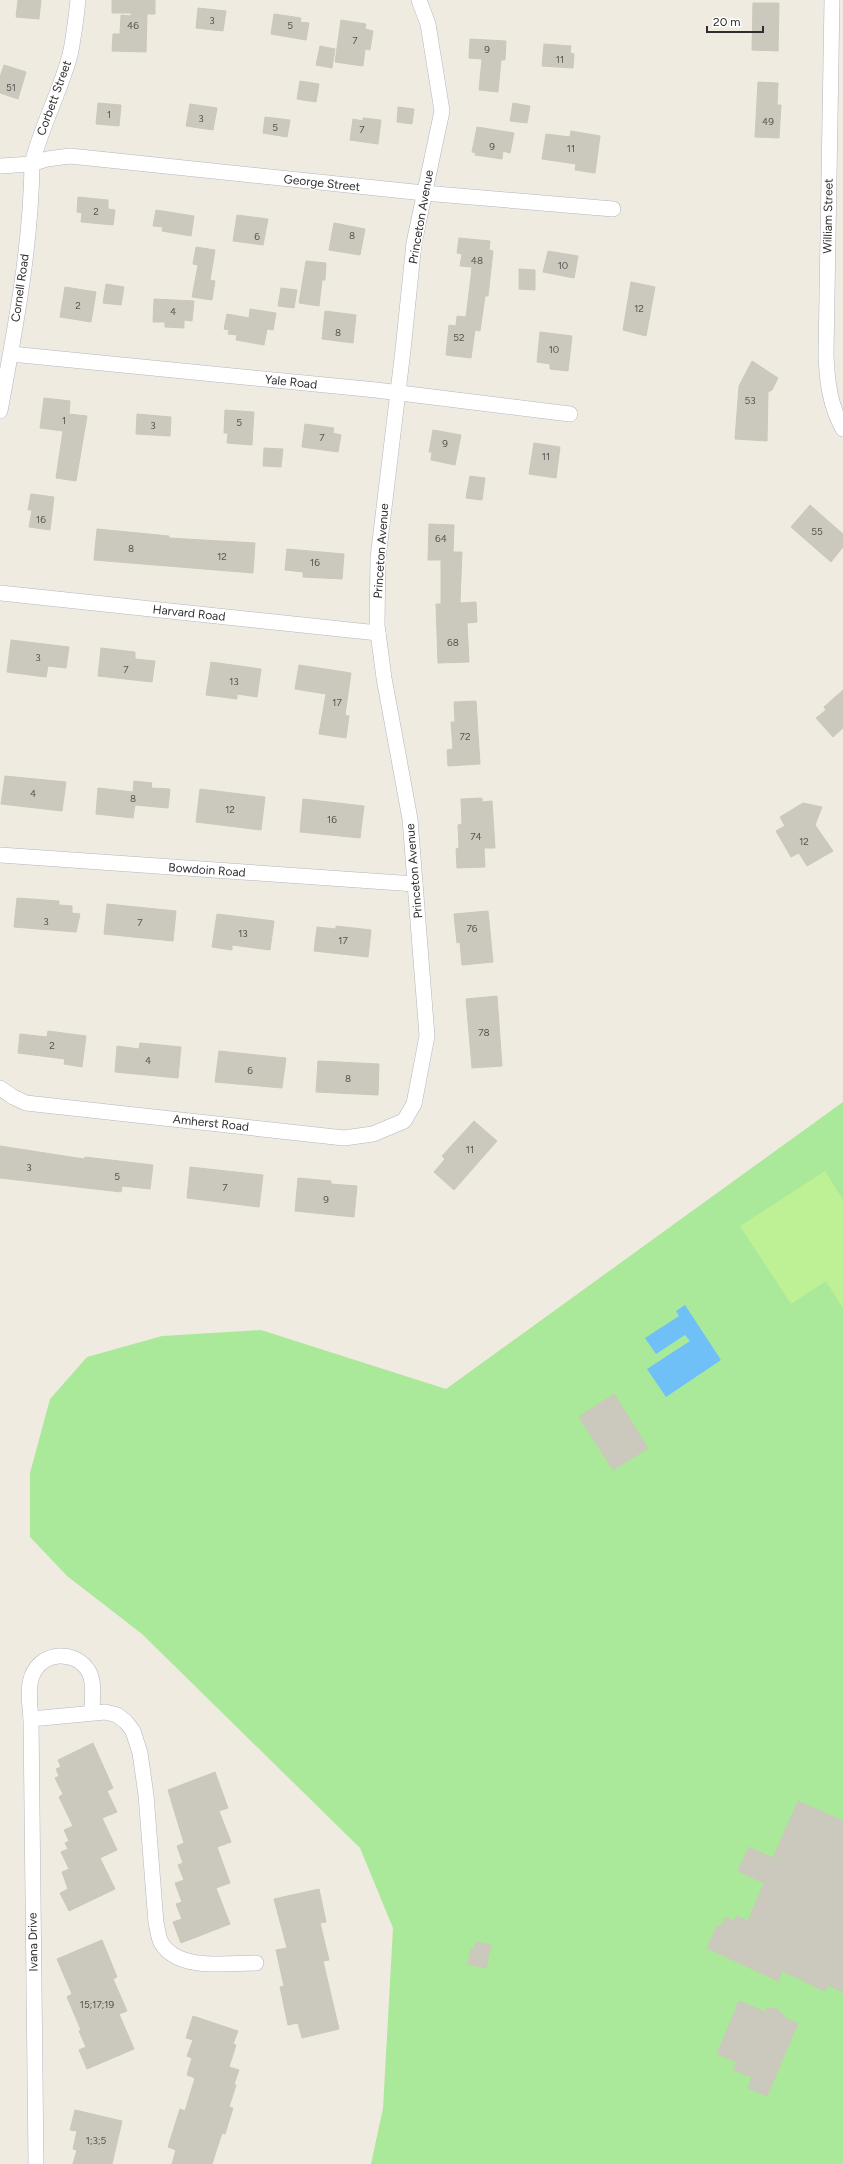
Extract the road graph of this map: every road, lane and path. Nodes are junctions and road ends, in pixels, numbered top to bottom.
1 (78, 0) edge
2 (419, 0) edge
3 (832, 0) edge
4 (32, 164) junction
5 (0, 166) edge
6 (424, 193) junction
7 (613, 209) dead end
8 (11, 354) junction
9 (398, 393) junction
10 (0, 411) edge
11 (570, 414) dead end
12 (843, 429) edge
13 (0, 593) edge
14 (378, 634) junction
15 (0, 855) edge
16 (415, 884) junction
17 (0, 1088) edge
18 (414, 1104) joint
19 (92, 1712) junction
20 (31, 1719) junction
21 (256, 1963) dead end
22 (36, 2164) edge

1 - 4 street, Corbett Street
2 - 6 street, Princeton Avenue
3 - 12 street, William Street
4 - 5 street
4 - 6 street, George Street
4 - 8 street, Cornell Road
6 - 7 street, George Street
6 - 9 street, Princeton Avenue
8 - 9 street, Yale Road
8 - 10 street, Cornell Road
9 - 11 street, Yale Road
9 - 14 street, Princeton Avenue
13 - 14 street, Harvard Road
14 - 16 street, Princeton Avenue
15 - 16 street, Bowdoin Road
16 - 18 street, Princeton Avenue
17 - 18 street, Amherst Road
19 - 20 street
19 - 20 street, Ivana Drive
19 - 21 street
20 - 22 street, Ivana Drive

